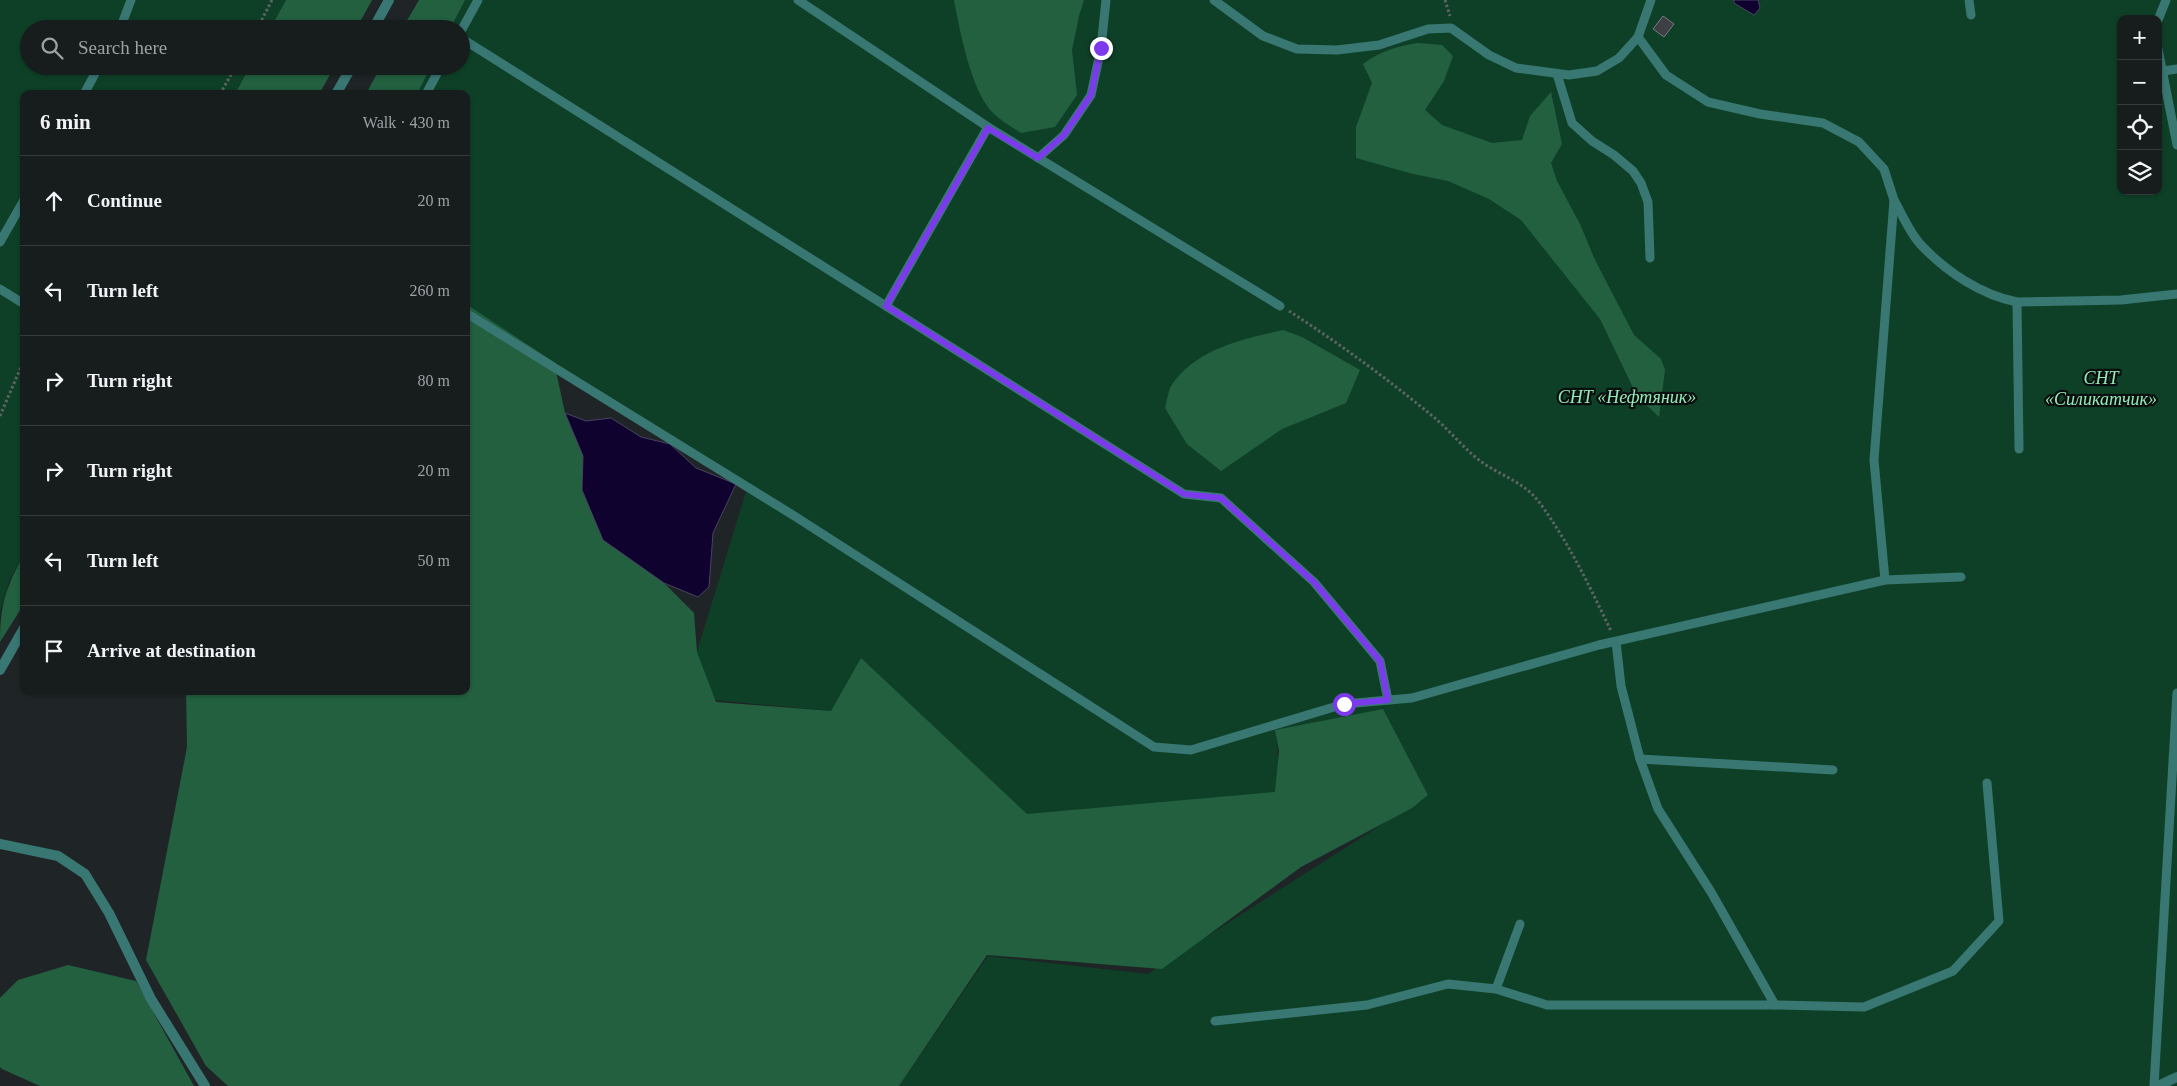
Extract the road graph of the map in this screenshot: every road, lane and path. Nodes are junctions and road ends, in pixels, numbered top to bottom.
1 (131, 0) edge
2 (272, 0) edge
3 (389, 0) edge
4 (478, 0) edge
5 (798, 0) edge
6 (1106, 0) edge
7 (1214, 0) edge
8 (1651, 0) edge
9 (1969, 0) edge
10 (2166, 0) edge
11 (2160, 15) edge
12 (1971, 16) dead end
13 (123, 20) edge
14 (262, 20) edge
15 (378, 20) edge
16 (467, 20) edge
17 (1638, 37) junction
18 (470, 44) edge
19 (2160, 60) edge
20 (2177, 69) edge
21 (2163, 71) junction
22 (1557, 74) junction
23 (94, 75) edge
24 (231, 75) edge
25 (347, 75) edge
26 (436, 75) edge
27 (86, 90) edge
28 (222, 90) edge
29 (338, 90) edge
30 (428, 90) edge
31 (988, 128) junction
32 (2177, 145) edge
33 (1038, 158) junction
34 (1894, 200) junction
35 (20, 207) edge
36 (0, 242) edge
37 (1650, 258) dead end
38 (0, 289) edge
39 (2177, 294) edge
40 (20, 302) edge
41 (2017, 302) junction
42 (886, 306) junction
43 (1280, 306) joint
44 (470, 315) edge
45 (20, 369) edge
46 (0, 416) edge
47 (2019, 449) dead end
48 (1961, 577) dead end
49 (1885, 580) junction
50 (20, 635) edge
51 (1616, 642) junction
52 (0, 670) edge
53 (2177, 693) edge
54 (1388, 700) junction
55 (1640, 759) junction
56 (1832, 770) dead end
57 (1987, 783) dead end
58 (0, 844) edge
59 (1520, 924) dead end
60 (1496, 989) junction
61 (1776, 1004) junction
62 (1215, 1021) dead end
63 (2177, 1077) edge
64 (205, 1086) edge
65 (2154, 1086) edge
66 (2158, 1086) edge

1 - 13 lane
2 - 14 path
3 - 15 street
4 - 16 lane
5 - 31 lane
6 - 33 lane
7 - 22 lane
8 - 17 lane
9 - 12 lane
10 - 11 lane
17 - 22 lane
17 - 34 lane
18 - 42 lane
19 - 21 lane
20 - 21 lane
21 - 32 lane
22 - 37 lane
23 - 27 lane
24 - 28 path
25 - 29 street
26 - 30 lane
31 - 33 lane
31 - 42 lane
33 - 43 lane
34 - 41 lane
34 - 49 lane
35 - 36 lane
38 - 40 lane
39 - 41 lane
41 - 47 lane
42 - 54 lane
43 - 51 path
44 - 54 lane
45 - 46 path
48 - 49 lane
49 - 51 lane
50 - 52 street
51 - 54 lane
51 - 55 lane
53 - 65 lane
55 - 56 lane
55 - 61 lane
57 - 61 lane
58 - 64 street
59 - 60 lane
60 - 61 lane
60 - 62 lane
63 - 66 street

